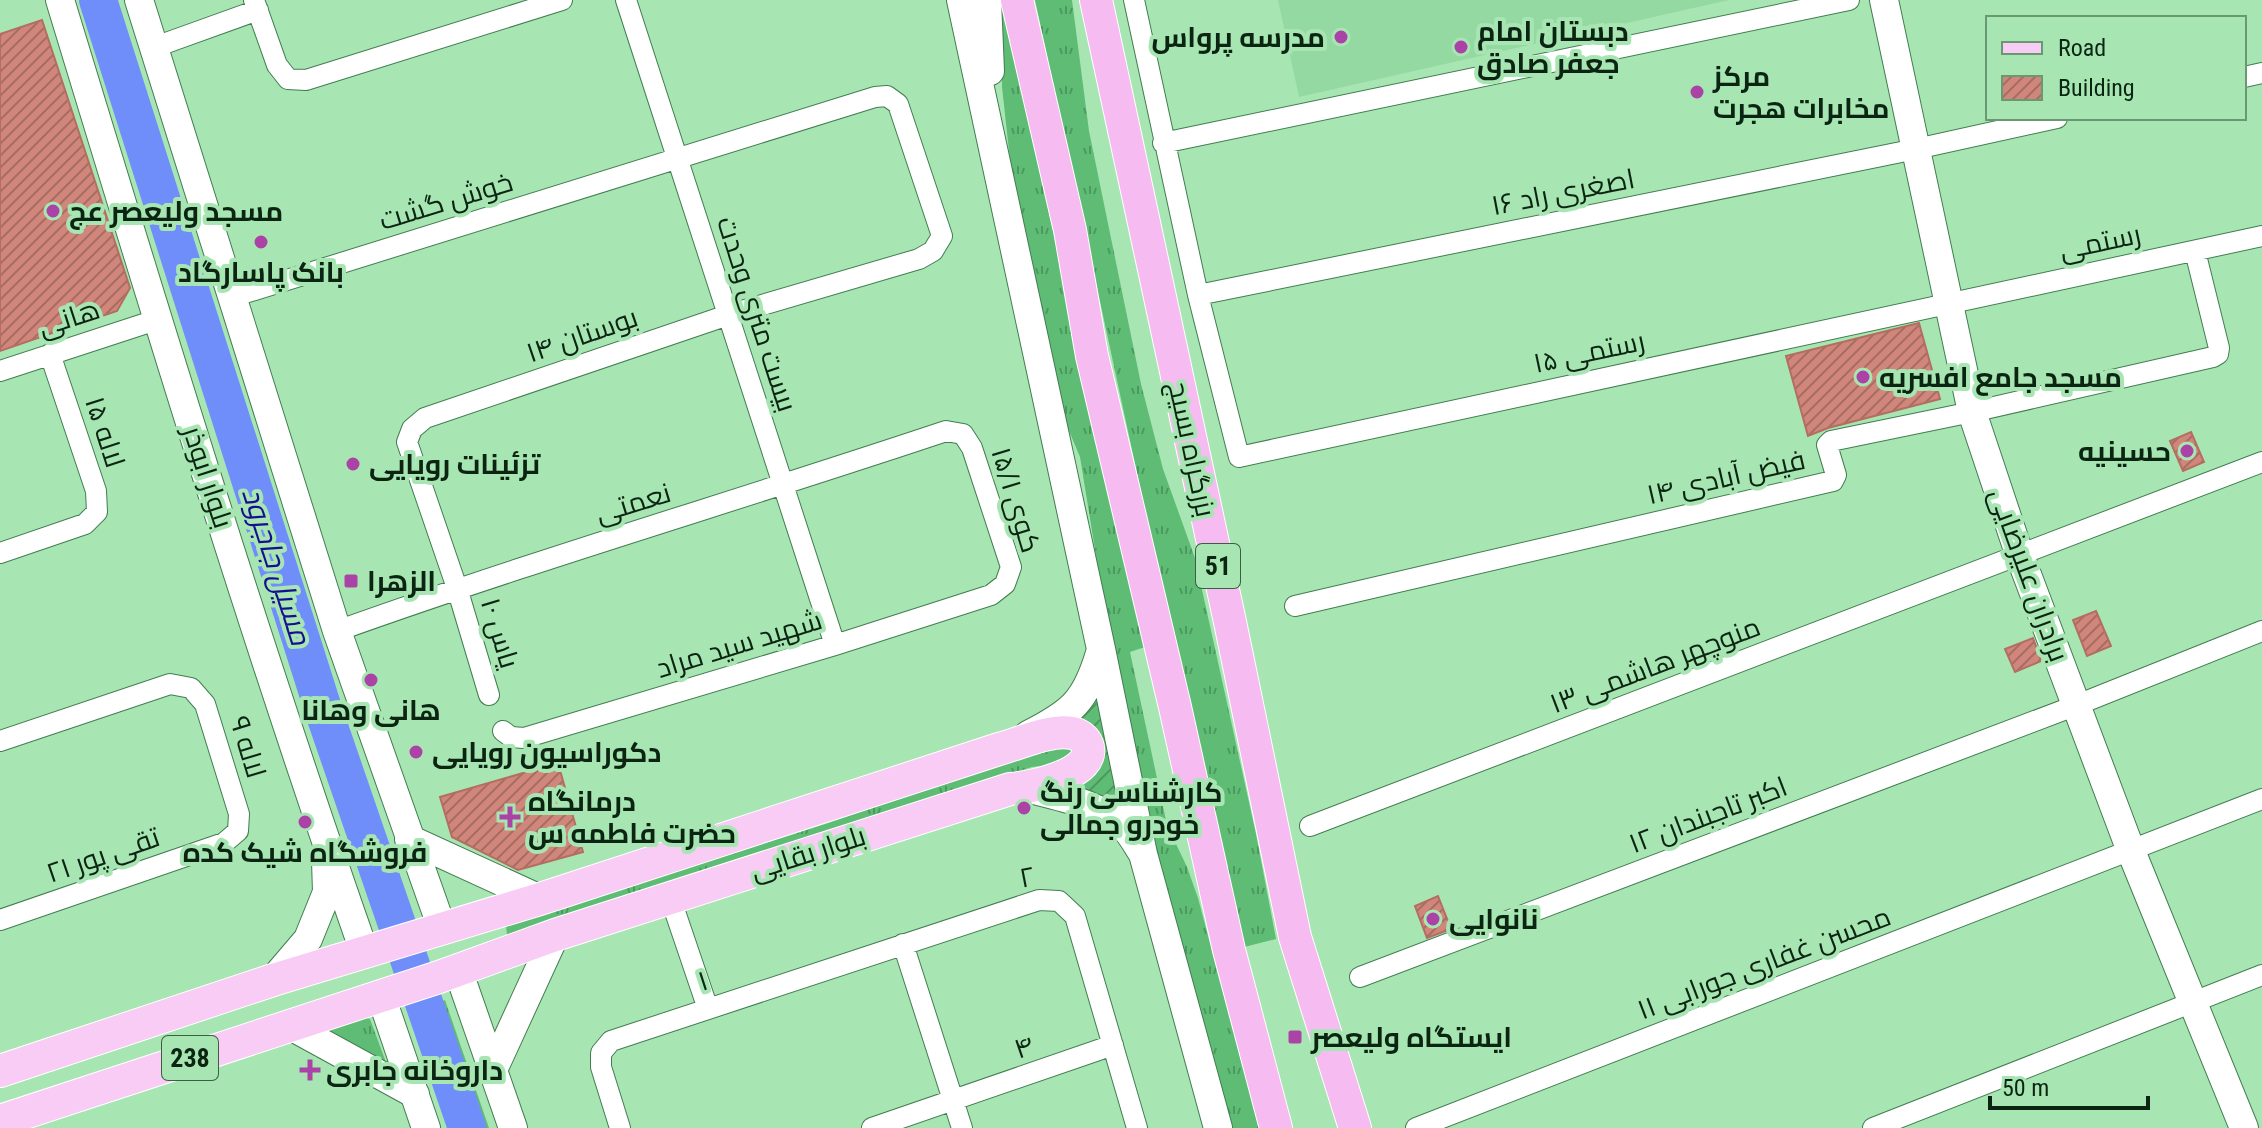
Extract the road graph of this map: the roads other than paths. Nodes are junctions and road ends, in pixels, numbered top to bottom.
1 (60, 0) edge
2 (139, 0) edge
3 (562, 0) edge
4 (626, 0) edge
5 (961, 0) edge
6 (987, 0) edge
7 (1017, 0) edge
8 (1096, 0) edge
9 (1134, 0) edge
10 (1849, 0) edge
11 (1884, 0) edge
12 (256, 5) edge
13 (155, 47) junction
14 (2048, 120) edge
15 (1163, 143) junction
16 (994, 149) junction
17 (1916, 149) junction
18 (677, 158) junction
19 (2262, 236) edge
20 (933, 251) joint
21 (2195, 251) junction
22 (1198, 295) junction
23 (232, 297) junction
24 (1950, 302) junction
25 (728, 315) junction
26 (156, 320) junction
27 (50, 354) junction
28 (0, 371) edge
29 (1972, 412) junction
30 (946, 431) joint
31 (2262, 462) edge
32 (784, 486) junction
33 (0, 553) edge
34 (2020, 556) junction
35 (457, 588) junction
36 (991, 595) joint
37 (1295, 606) dead end
38 (337, 631) junction
39 (2262, 631) edge
40 (835, 645) junction
41 (1101, 649) junction
42 (489, 695) dead end
43 (2077, 705) junction
44 (503, 731) dead end
45 (0, 741) edge
46 (999, 749) junction
47 (1027, 788) junction
48 (2262, 799) edge
49 (1310, 826) dead end
50 (409, 839) junction
51 (325, 840) junction
52 (224, 843) joint
53 (2131, 851) junction
54 (1146, 864) junction
55 (670, 897) junction
56 (540, 899) junction
57 (0, 920) edge
58 (436, 929) junction
59 (555, 935) junction
60 (903, 944) junction
61 (374, 948) junction
62 (449, 973) junction
63 (2262, 975) edge
64 (1360, 977) dead end
65 (273, 980) junction
66 (391, 993) junction
67 (2192, 1002) junction
68 (708, 1009) junction
69 (289, 1025) junction
70 (1113, 1045) junction
71 (493, 1070) junction
72 (0, 1071) edge
73 (415, 1094) junction
74 (954, 1101) junction
75 (0, 1121) edge
76 (426, 1128) edge
77 (513, 1128) edge
78 (620, 1128) edge
79 (872, 1128) edge
80 (962, 1128) edge
81 (1137, 1128) edge
82 (1218, 1128) edge
83 (1276, 1128) edge
84 (1355, 1128) edge
85 (1416, 1128) edge
86 (1873, 1128) edge
87 (2244, 1128) edge

1 - 26 main road, بلوار ابوذر
2 - 13 main road
3 - 12 street
4 - 18 street, بیست متری وحدت
5 - 16 main road
6 - 16 main road
7 - 83 highway
8 - 84 highway, بزرگراه بسیج / 51
9 - 15 street
10 - 15 street
11 - 17 main road, برادران علیرضایی
12 - 13 street
13 - 23 main road
14 - 17 street, اصغری راد ۱۶
15 - 22 street
16 - 41 main road
17 - 22 street, اصغری راد ۱۶
17 - 24 main road, برادران علیرضایی
18 - 20 street, خوش گشت
18 - 23 street, خوش گشت
18 - 25 street, بیست متری وحدت
19 - 21 street, رستمی
20 - 25 street, بوستان ۱۴
21 - 24 street, رستمی
21 - 29 street, فیض آبادی ۱۴
22 - 24 street, رستمی ۱۵
23 - 38 main road
24 - 29 main road, برادران علیرضایی
25 - 32 street, بیست متری وحدت
25 - 35 street, بوستان ۱۴
26 - 27 street, هانی
26 - 51 main road, بلوار ابوذر
27 - 28 street, هانی
27 - 33 street, لاله ۱۵
29 - 34 main road, برادران علیرضایی
29 - 37 street, فیض آبادی ۱۴
30 - 32 street, نعمتی
30 - 36 street, کوی ۱۵/۱
31 - 34 street, منوچهر هاشمی ۱۳
32 - 35 street, نعمتی
32 - 40 street, بیست متری وحدت
34 - 43 main road, برادران علیرضایی
34 - 49 street, منوچهر هاشمی ۱۳
35 - 38 street, نعمتی
35 - 42 street, یاس ۱۰
36 - 40 street, شهید سید مراد
38 - 50 main road
39 - 43 street, اکبر تاجبندان ۱۲
40 - 44 street, شهید سید مراد
41 - 46 main road, بلوار بقایی / 238
41 - 54 main road
43 - 53 main road, برادران علیرضایی
43 - 64 street, اکبر تاجبندان ۱۲
45 - 52 street, لاله ۹
46 - 47 main road
46 - 56 main road, بلوار بقایی / 238
47 - 54 main road, بلوار بقایی / 238
47 - 55 main road, بلوار بقایی / 238
48 - 53 street, محسن غفاری جورابی ۱۱
50 - 56 main road
50 - 58 main road
51 - 61 main road, بلوار ابوذر
51 - 65 main road
52 - 57 street, تقی پور ۲۱
53 - 67 main road, برادران علیرضایی
53 - 85 street, محسن غفاری جورابی ۱۱
54 - 82 main road
55 - 59 main road, بلوار بقایی / 238
55 - 68 street
56 - 58 main road, بلوار بقایی / 238
58 - 61 main road, 238
58 - 62 main road
59 - 62 main road, بلوار بقایی / 238
59 - 71 main road
60 - 68 street, ۱
60 - 70 street, ۲
60 - 74 street
61 - 65 main road, 238
61 - 66 main road
62 - 66 main road, 238
62 - 71 main road
63 - 67 street
65 - 72 main road, 238
66 - 69 main road, 238
66 - 73 main road
67 - 86 street
67 - 87 main road, برادران علیرضایی
68 - 78 street, ۱
69 - 73 main road
69 - 75 main road, 238
70 - 74 street, ۴
70 - 81 street, ۲
71 - 77 main road
73 - 76 main road
74 - 79 street, ۴
74 - 80 street

